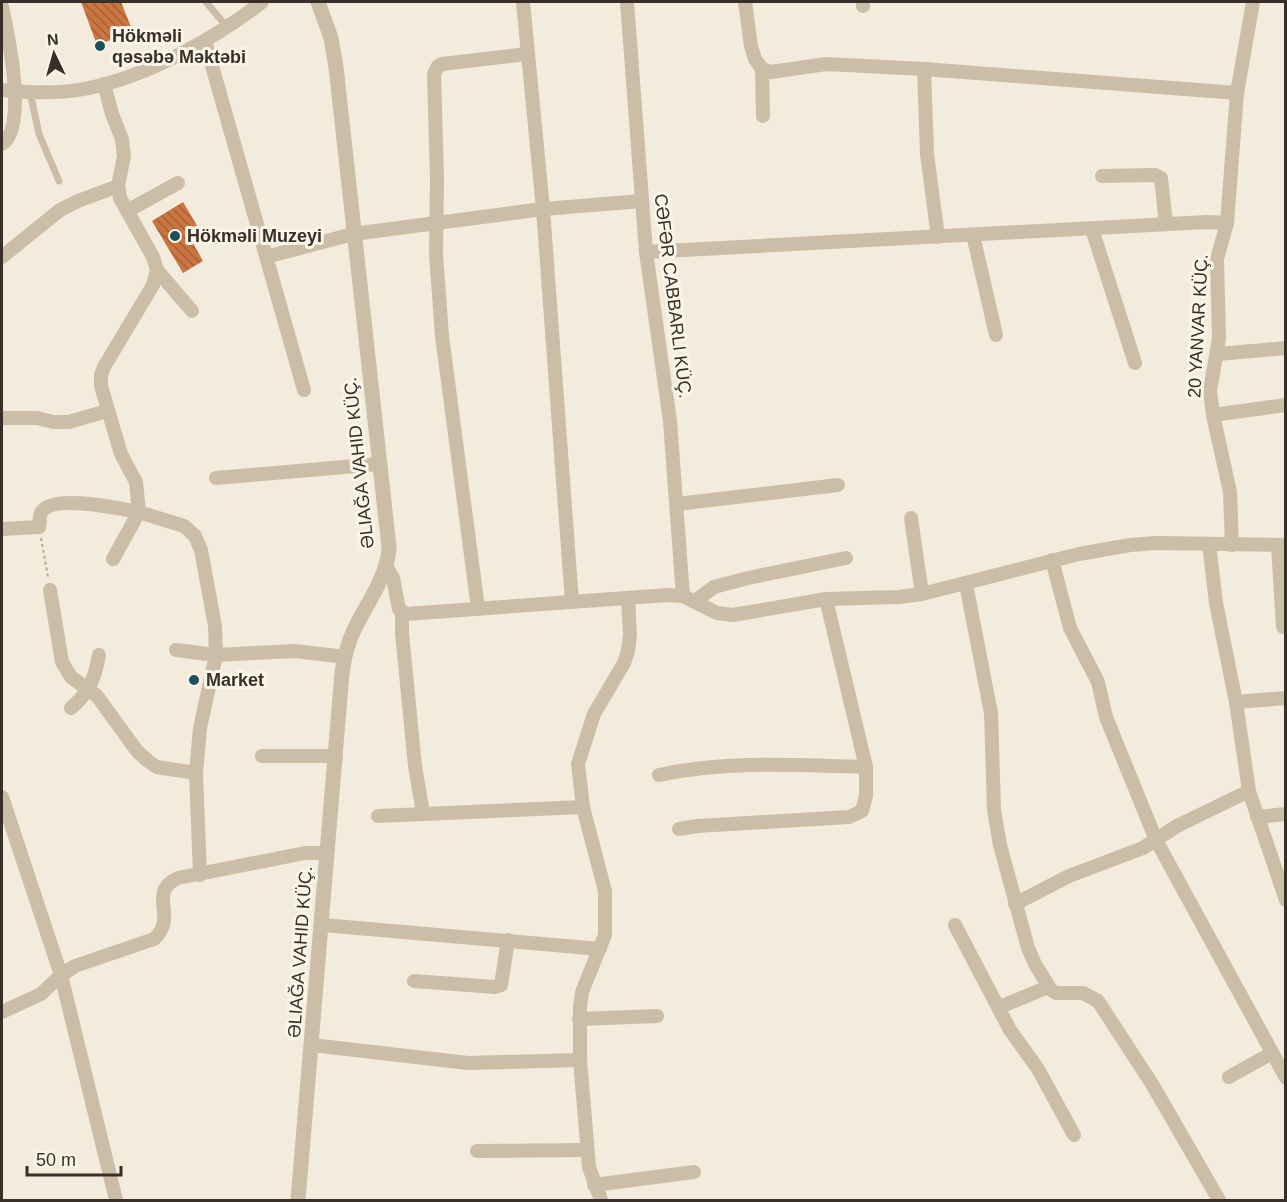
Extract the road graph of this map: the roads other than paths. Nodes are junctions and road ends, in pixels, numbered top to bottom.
1 (206, 2) edge
2 (262, 2) edge
3 (318, 2) edge
4 (524, 2) edge
5 (627, 2) edge
6 (745, 2) edge
7 (1253, 2) edge
8 (2, 7) edge
9 (227, 27) junction
10 (205, 41) junction
11 (528, 54) junction
12 (762, 69) junction
13 (924, 69) junction
14 (104, 84) junction
15 (8, 91) edge
16 (30, 92) junction
17 (1237, 93) junction
18 (763, 116) dead end
19 (2, 144) edge
20 (1102, 176) dead end
21 (59, 181) dead end
22 (178, 183) dead end
23 (118, 186) junction
24 (642, 201) junction
25 (543, 209) junction
26 (127, 211) junction
27 (436, 222) junction
28 (1227, 223) junction
29 (1166, 224) junction
30 (1092, 229) junction
31 (353, 234) junction
32 (974, 235) junction
33 (938, 237) junction
34 (646, 252) junction
35 (2, 257) edge
36 (266, 258) junction
37 (157, 270) junction
38 (192, 311) dead end
39 (996, 335) dead end
40 (1286, 348) edge
41 (1218, 354) junction
42 (1135, 363) dead end
43 (303, 390) dead end
44 (1286, 405) edge
45 (107, 411) junction
46 (1213, 415) junction
47 (2, 418) edge
48 (379, 464) junction
49 (216, 478) dead end
50 (838, 485) dead end
51 (677, 504) junction
52 (139, 512) junction
53 (912, 518) dead end
54 (2, 529) edge
55 (1209, 544) junction
56 (1232, 545) junction
57 (1282, 545) edge
58 (113, 558) dead end
59 (846, 558) dead end
60 (1052, 560) junction
61 (386, 566) junction
62 (966, 584) junction
63 (50, 590) road end
64 (922, 594) junction
65 (628, 598) junction
66 (689, 599) junction
67 (826, 599) junction
68 (572, 602) junction
69 (478, 608) junction
70 (402, 612) junction
71 (1283, 627) dead end
72 (176, 650) dead end
73 (99, 655) dead end
74 (216, 655) junction
75 (345, 657) junction
76 (89, 690) junction
77 (1286, 698) edge
78 (1236, 702) junction
79 (71, 708) dead end
80 (262, 756) dead end
81 (336, 756) junction
82 (866, 767) junction
83 (196, 773) junction
84 (659, 775) dead end
85 (1249, 790) junction
86 (2, 797) edge
87 (583, 807) junction
88 (423, 813) junction
89 (1286, 814) edge
90 (378, 816) dead end
91 (1257, 817) junction
92 (679, 829) dead end
93 (1156, 840) junction
94 (326, 853) junction
95 (200, 875) junction
96 (1286, 900) edge
97 (1015, 904) junction
98 (323, 925) junction
99 (955, 925) dead end
100 (508, 940) junction
101 (600, 949) junction
102 (61, 975) junction
103 (414, 981) dead end
104 (1048, 987) junction
105 (1000, 1007) junction
106 (2, 1012) edge
107 (657, 1016) dead end
108 (579, 1019) junction
109 (312, 1045) junction
110 (1272, 1053) junction
111 (580, 1060) junction
112 (1229, 1077) dead end
113 (1286, 1078) edge
114 (1074, 1136) dead end
115 (587, 1150) junction
116 (477, 1151) dead end
117 (694, 1172) dead end
118 (594, 1185) junction
119 (116, 1200) edge
120 (298, 1200) edge
121 (601, 1200) edge
122 (1219, 1200) edge

1 - 9 lane
2 - 9 street
3 - 31 street, ƏLIAĞA VAHID KÜÇ.
4 - 11 street
5 - 24 street
6 - 12 street
7 - 17 street, 20 YANVAR KÜÇ.
8 - 15 street
9 - 10 street
10 - 14 street
10 - 36 street
11 - 25 street
11 - 27 street
12 - 13 street
12 - 18 street
13 - 17 street
13 - 33 street
14 - 16 street
14 - 23 street
15 - 16 street
15 - 19 street
16 - 21 lane
17 - 28 street, 20 YANVAR KÜÇ.
20 - 29 street
22 - 26 street
23 - 26 street
23 - 35 street
24 - 25 street
24 - 34 street
25 - 27 street
25 - 68 street
26 - 37 street
27 - 31 street
27 - 69 street
28 - 29 street
28 - 41 street, 20 YANVAR KÜÇ.
29 - 30 street
30 - 32 street
30 - 42 street
31 - 36 street
31 - 48 street, ƏLIAĞA VAHID KÜÇ.
32 - 33 street
32 - 39 street
33 - 34 street
34 - 51 street
36 - 43 street
37 - 38 street
37 - 45 street
40 - 41 street
41 - 46 street, 20 YANVAR KÜÇ.
44 - 46 street
45 - 47 street
45 - 52 street
46 - 56 street, 20 YANVAR KÜÇ.
48 - 49 street
48 - 61 street, ƏLIAĞA VAHID KÜÇ.
50 - 51 street
51 - 66 street
52 - 54 street
52 - 58 street
52 - 74 street
53 - 64 street
55 - 56 street
55 - 60 street
55 - 78 street
56 - 57 street
57 - 71 street
59 - 66 street
60 - 62 street
60 - 93 street
61 - 70 street
61 - 75 street, ƏLIAĞA VAHID KÜÇ.
62 - 64 street
62 - 97 street
63 - 76 street
64 - 67 street
65 - 66 street
65 - 68 street
65 - 87 street
66 - 67 street
67 - 82 street
68 - 69 street
69 - 70 street
70 - 88 street
72 - 74 street
73 - 76 street
74 - 75 street
74 - 83 street
75 - 81 street, ƏLIAĞA VAHID KÜÇ.
76 - 79 street
76 - 83 street
77 - 78 street
78 - 85 street
80 - 81 street
81 - 94 street, ƏLIAĞA VAHID KÜÇ.
82 - 84 street
82 - 92 street
83 - 95 street
85 - 91 street
85 - 93 street
86 - 102 street
87 - 88 street
87 - 101 street
88 - 90 street
89 - 91 street
91 - 96 street
93 - 97 street
93 - 110 street
94 - 95 street
94 - 98 street, ƏLIAĞA VAHID KÜÇ.
95 - 102 street
97 - 104 street
98 - 100 street
98 - 109 street, ƏLIAĞA VAHID KÜÇ.
99 - 105 street
100 - 101 street
100 - 103 street
101 - 108 street
102 - 106 street
102 - 119 street
104 - 105 street
104 - 122 street
105 - 114 street
107 - 108 street
108 - 111 street
109 - 111 street
109 - 120 street, ƏLIAĞA VAHID KÜÇ.
110 - 112 street
110 - 113 street
111 - 115 street
115 - 116 street
115 - 118 street
117 - 118 street
118 - 121 street

